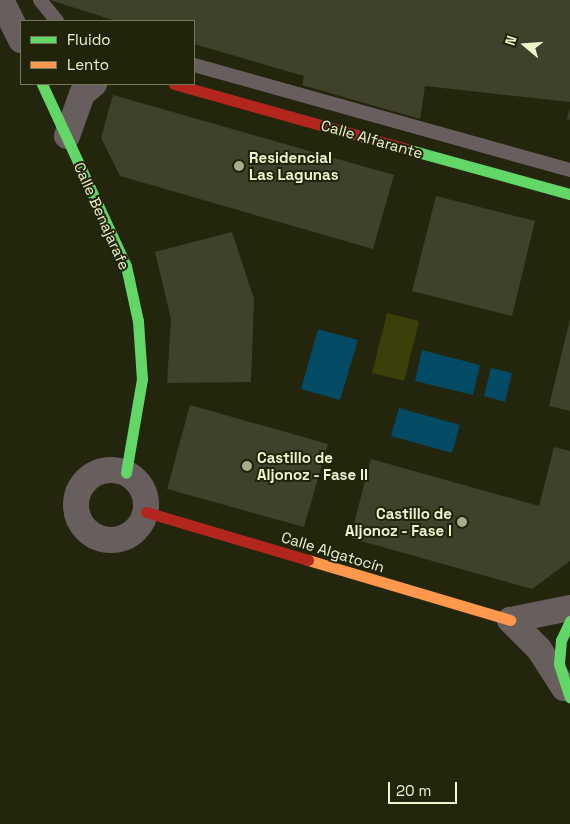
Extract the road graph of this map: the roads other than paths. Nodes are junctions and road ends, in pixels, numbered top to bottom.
1 (2, 0) edge
2 (40, 0) edge
3 (56, 20) edge
4 (20, 36) edge
5 (195, 65) edge
6 (42, 85) edge
7 (93, 85) edge
8 (178, 85) edge
9 (67, 136) junction
10 (570, 170) edge
11 (570, 194) edge
12 (126, 473) junction
13 (146, 512) junction
14 (570, 608) edge
15 (510, 620) junction
16 (570, 621) edge
17 (567, 692) edge

1 - 4 street
2 - 3 lane
5 - 10 lane
6 - 9 street, Calle Benajarafe
7 - 9 street
8 - 11 street, Calle Alfarante
9 - 12 street, Calle Benajarafe
12 - 13 street
12 - 13 street
13 - 15 street, Calle Algatocín
14 - 15 street
15 - 17 street
16 - 17 street

